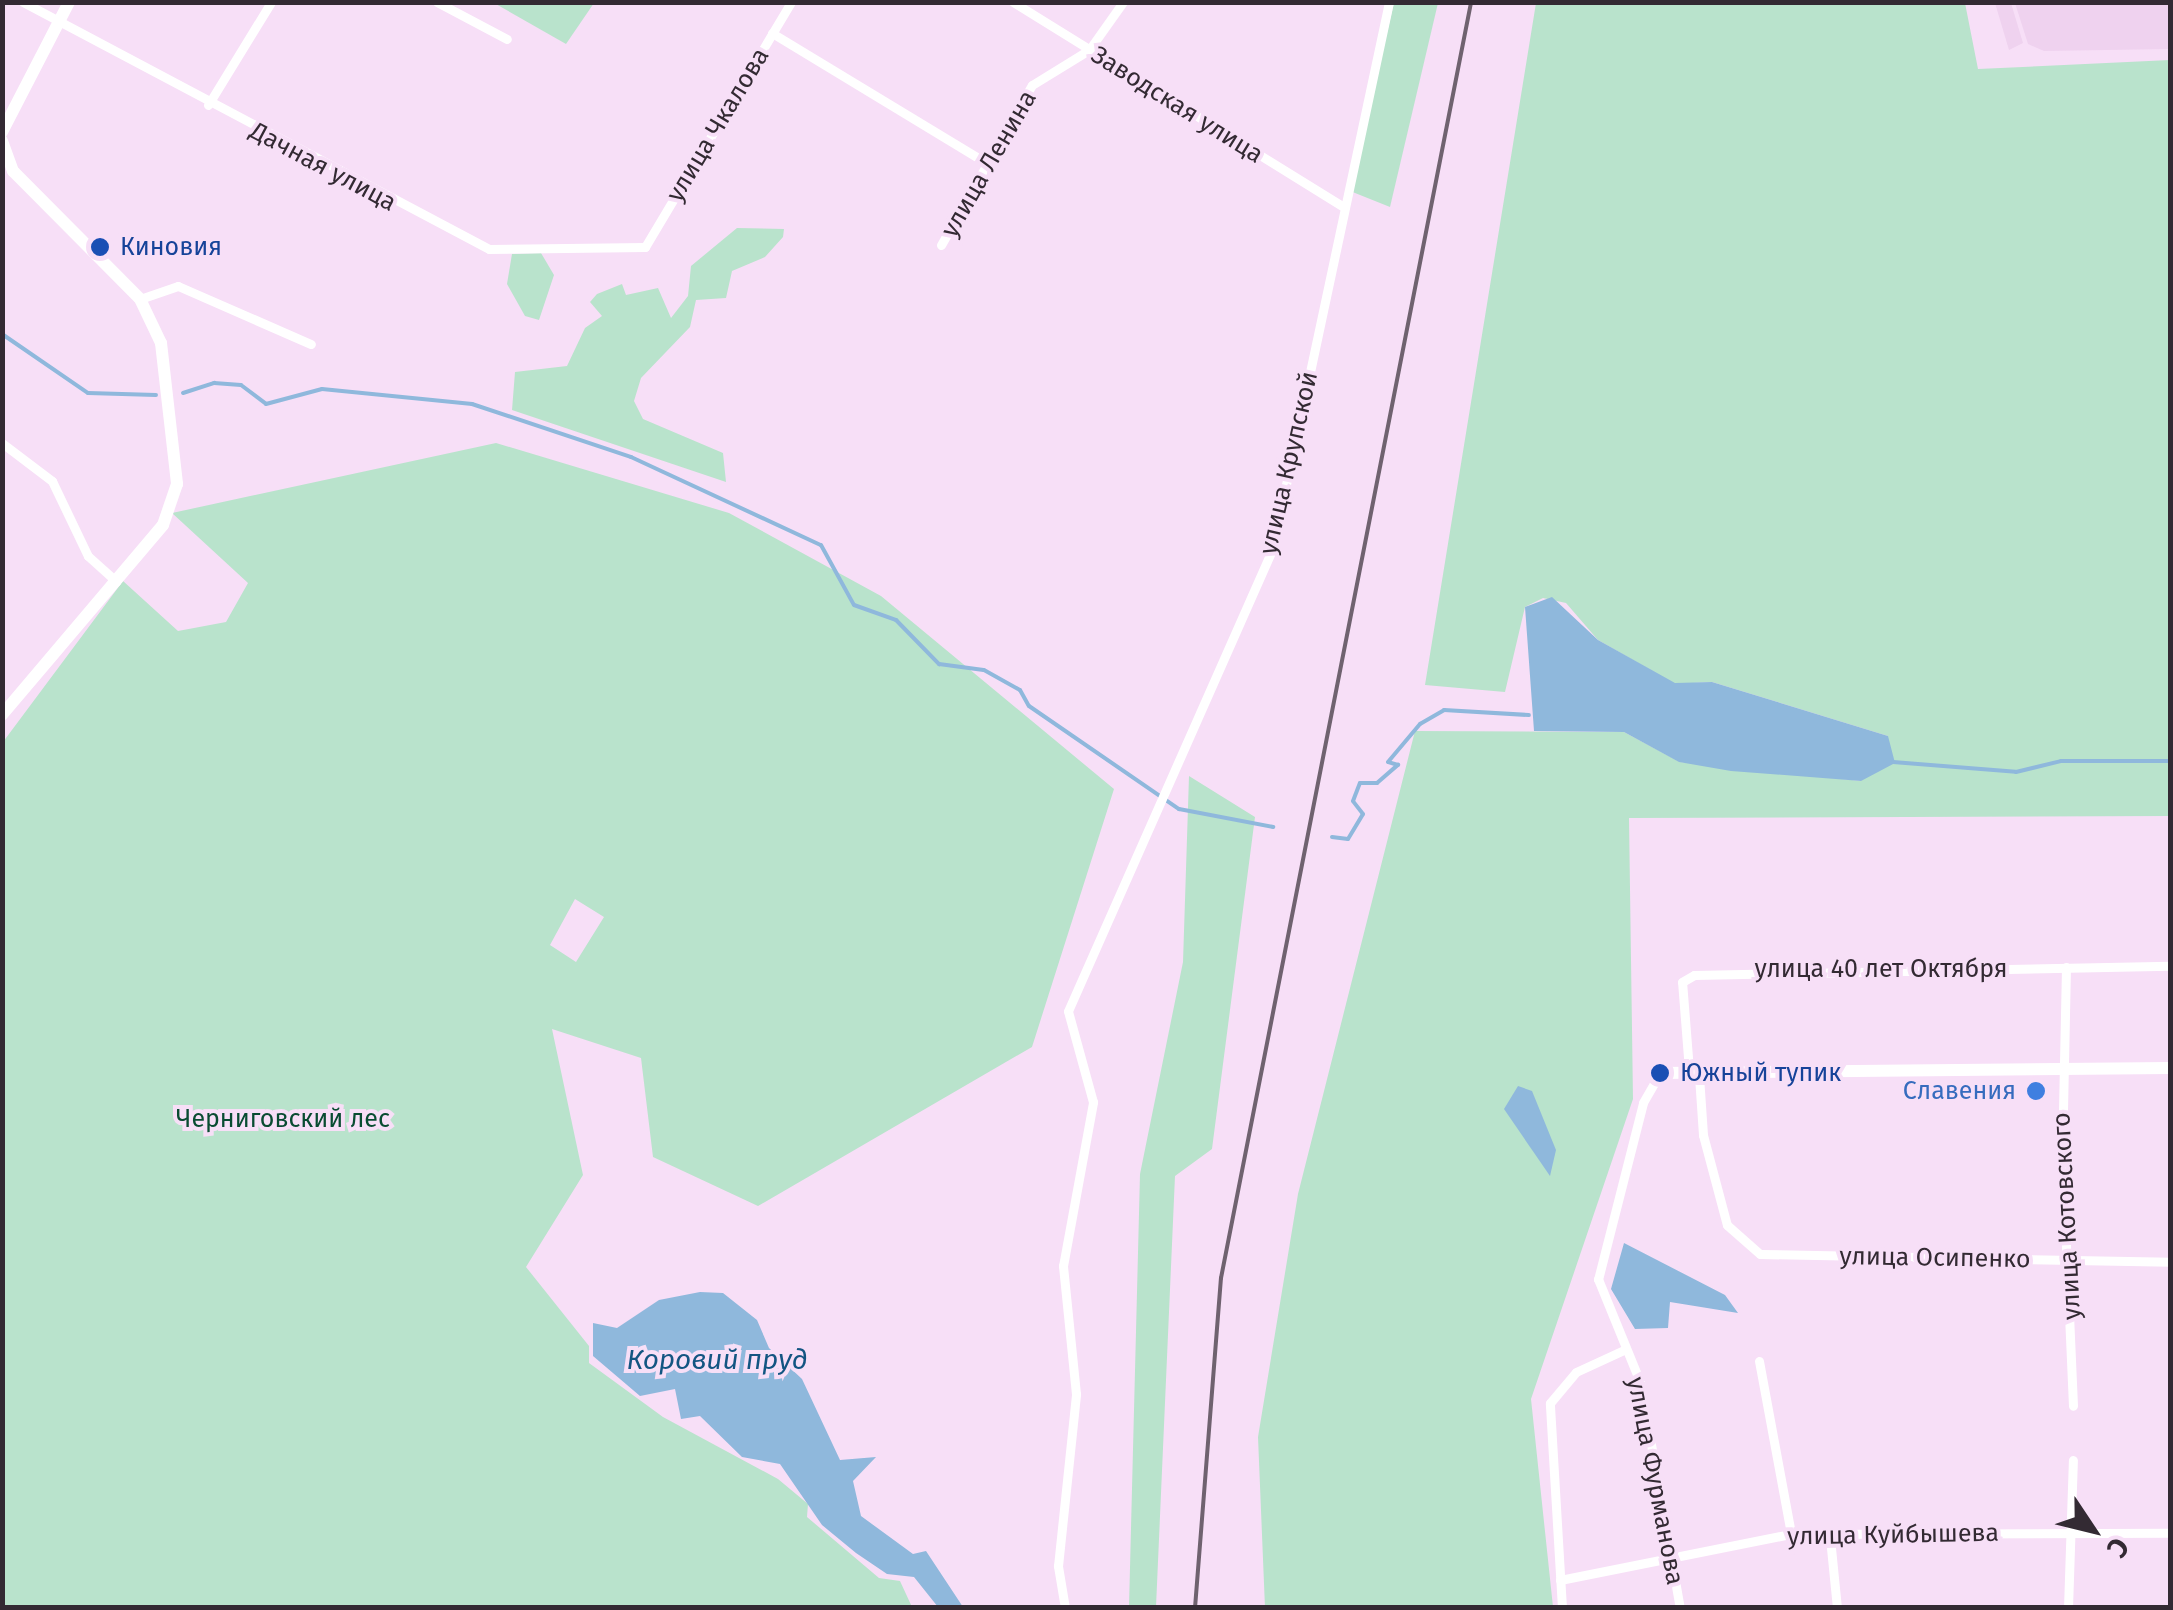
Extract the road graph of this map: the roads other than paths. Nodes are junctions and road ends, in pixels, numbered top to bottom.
1 (23, 2) edge
2 (69, 2) edge
3 (271, 2) edge
4 (437, 2) edge
5 (790, 2) edge
6 (1012, 2) edge
7 (1123, 2) edge
8 (1389, 2) edge
9 (58, 21) junction
10 (772, 34) junction
11 (507, 39) dead end
12 (1089, 50) junction
13 (208, 105) junction
14 (2, 132) edge
15 (2, 141) edge
16 (988, 164) junction
17 (1342, 206) junction
18 (941, 246) dead end
19 (645, 247) joint
20 (140, 299) junction
21 (311, 344) dead end
22 (2, 443) edge
23 (116, 581) junction
24 (2, 716) edge
25 (2170, 966) edge
26 (2066, 967) junction
27 (2170, 1068) edge
28 (2061, 1069) junction
29 (1660, 1073) joint
30 (1694, 1073) junction
31 (2070, 1260) junction
32 (2170, 1262) edge
33 (1626, 1349) junction
34 (1759, 1362) dead end
35 (2073, 1406) dead end
36 (2073, 1460) dead end
37 (2071, 1532) junction
38 (2170, 1533) edge
39 (1791, 1534) junction
40 (1830, 1538) junction
41 (1670, 1560) junction
42 (1560, 1580) junction
43 (1065, 1608) edge
44 (1562, 1608) edge
45 (1680, 1608) edge
46 (1837, 1608) edge
47 (2068, 1608) edge

1 - 9 street, Дачная улица
2 - 9 street
3 - 13 street
4 - 11 street
5 - 10 street, улица Чкалова
6 - 12 street, Заводская улица
7 - 12 street, улица Ленина
8 - 17 street, улица Крупской
9 - 13 street, Дачная улица
9 - 14 street
10 - 16 street
10 - 19 street, улица Чкалова
12 - 16 street, улица Ленина
12 - 17 street, Заводская улица
13 - 19 street, Дачная улица
15 - 20 street
16 - 18 street, улица Ленина
17 - 43 street, улица Крупской
20 - 21 street
20 - 23 street
22 - 23 street
23 - 24 street
25 - 26 street, улица 40 лет Октября
26 - 28 street, улица Котовского
26 - 30 street, улица 40 лет Октября
27 - 28 street
28 - 30 street
28 - 31 street, улица Котовского
29 - 30 street
29 - 33 street, улица Фурманова
30 - 31 street, улица Осипенко
31 - 32 street, улица Осипенко
31 - 35 street, улица Котовского
33 - 41 street, улица Фурманова
33 - 42 street
34 - 39 street
36 - 37 street
37 - 38 street, улица Куйбышева
37 - 40 street, улица Куйбышева
37 - 47 street
39 - 40 street, улица Куйбышева
39 - 41 street, улица Куйбышева
40 - 46 street
41 - 42 street, улица Куйбышева
41 - 45 street, улица Фурманова
42 - 44 street

